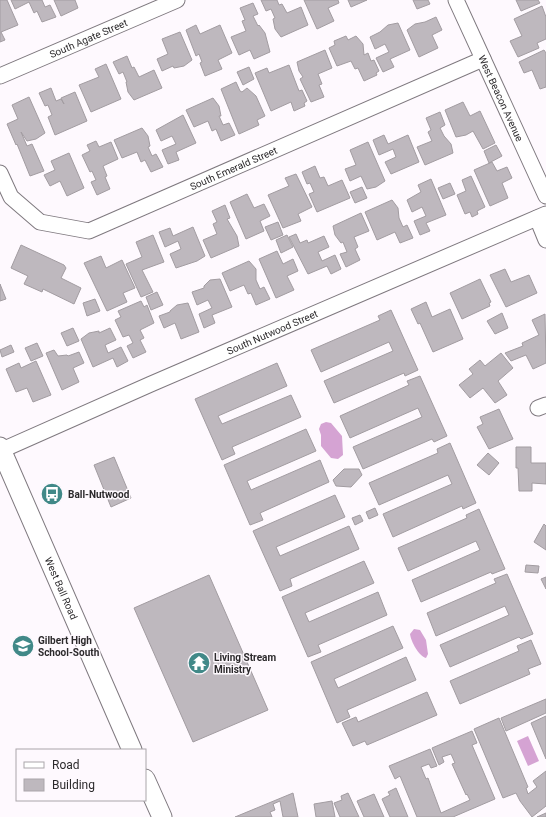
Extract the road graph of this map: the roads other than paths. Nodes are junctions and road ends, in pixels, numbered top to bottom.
1 (177, 0) edge
2 (456, 0) edge
3 (483, 59) junction
4 (0, 76) edge
5 (0, 172) edge
6 (546, 196) edge
7 (541, 216) edge
8 (546, 240) edge
9 (0, 450) edge
10 (132, 749) edge
11 (146, 781) edge
12 (162, 817) edge

1 - 4 street, South Agate Street
2 - 3 street, West Beacon Avenue
3 - 5 street, South Emerald Street
3 - 6 street, West Beacon Avenue
7 - 8 street
7 - 9 street, South Nutwood Street
9 - 10 main road, West Ball Road
11 - 12 main road

